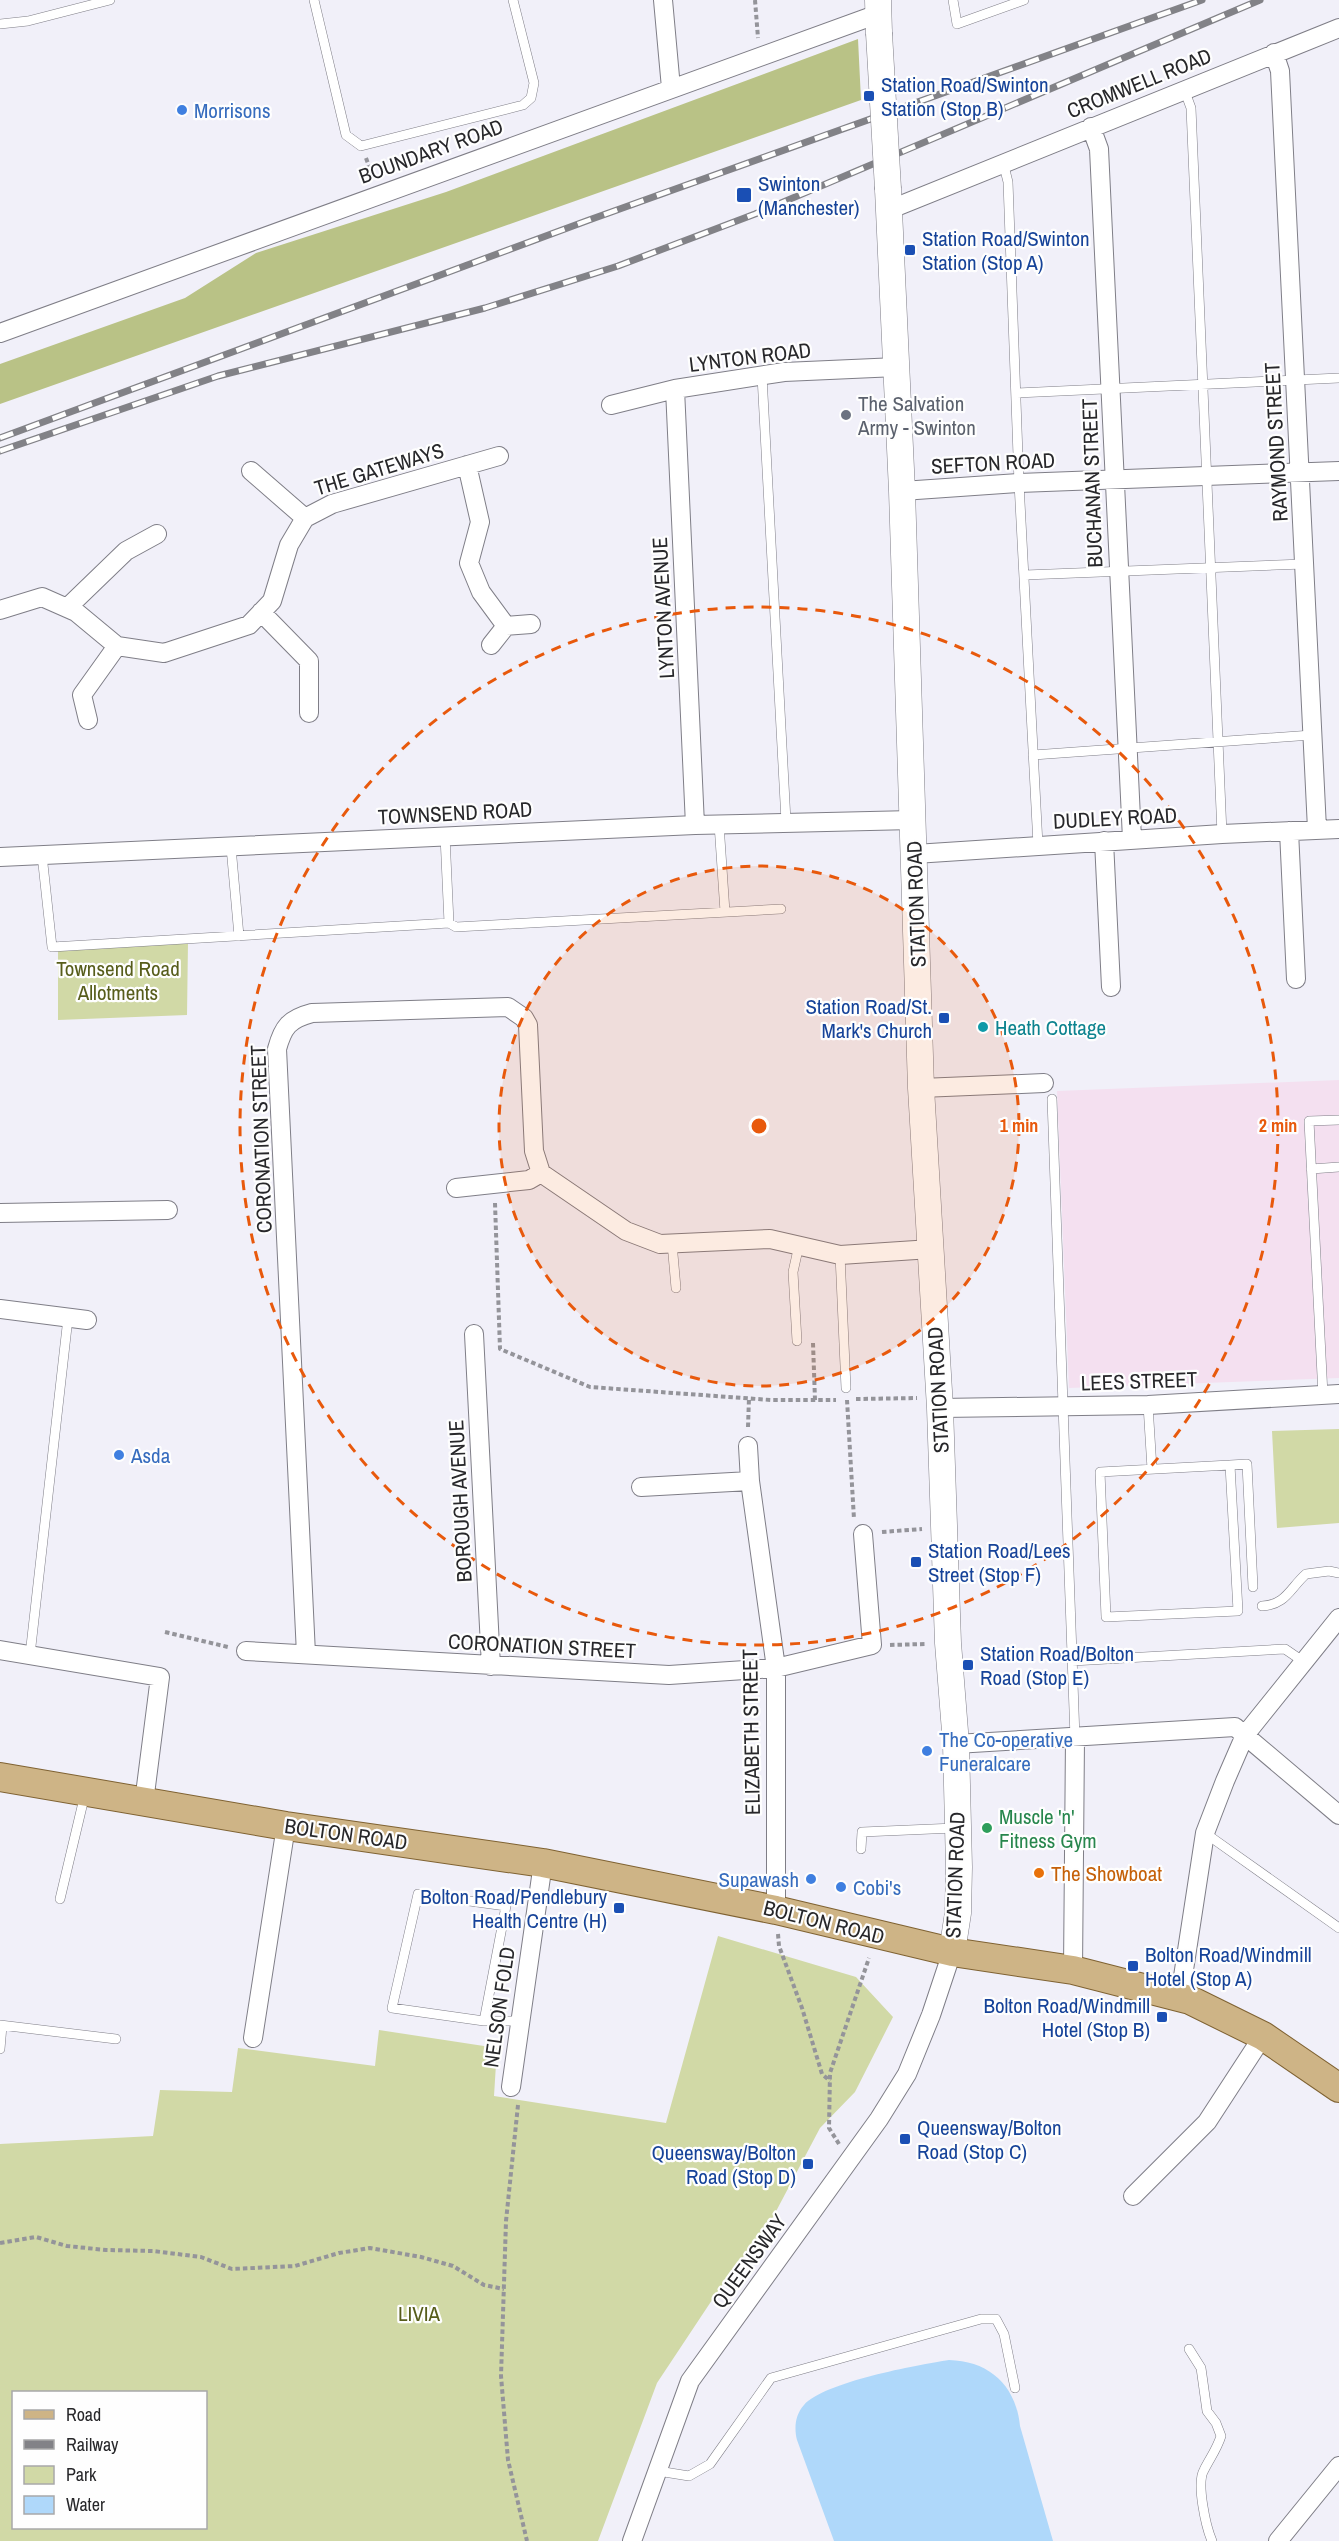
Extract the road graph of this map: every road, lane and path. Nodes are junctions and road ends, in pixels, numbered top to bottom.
1 (110, 0) edge
2 (314, 0) edge
3 (513, 0) edge
4 (663, 0) edge
5 (755, 0) edge
6 (953, 0) edge
7 (1024, 0) edge
8 (879, 16) edge
9 (0, 24) edge
10 (1339, 28) edge
11 (1274, 53) junction
12 (759, 56) junction
13 (671, 88) junction
14 (1184, 89) junction
15 (1091, 127) junction
16 (361, 146) junction
17 (1003, 162) junction
18 (379, 194) junction
19 (890, 199) junction
20 (0, 333) edge
21 (897, 367) junction
22 (762, 376) junction
23 (1339, 378) edge
24 (1296, 380) junction
25 (1204, 384) junction
26 (675, 389) junction
27 (1111, 389) junction
28 (1017, 393) junction
29 (611, 405) dead end
30 (499, 456) dead end
31 (467, 465) junction
32 (251, 471) dead end
33 (1339, 471) edge
34 (1300, 472) junction
35 (1208, 477) junction
36 (1115, 480) junction
37 (1019, 483) junction
38 (902, 491) junction
39 (305, 518) junction
40 (157, 534) dead end
41 (1304, 564) junction
42 (1211, 568) junction
43 (1118, 570) junction
44 (1025, 575) junction
45 (67, 608) junction
46 (0, 610) edge
47 (261, 612) junction
48 (531, 624) dead end
49 (506, 626) junction
50 (491, 645) dead end
51 (117, 646) junction
52 (309, 713) dead end
53 (88, 720) dead end
54 (1312, 735) junction
55 (1219, 742) junction
56 (1126, 749) junction
57 (1034, 755) junction
58 (913, 820) junction
59 (786, 821) junction
60 (720, 824) junction
61 (695, 825) junction
62 (1317, 829) junction
63 (1339, 829) edge
64 (1289, 831) junction
65 (1222, 834) junction
66 (445, 837) junction
67 (1132, 839) junction
68 (1104, 841) junction
69 (1038, 845) junction
70 (231, 847) junction
71 (915, 854) junction
72 (42, 855) junction
73 (0, 857) edge
74 (780, 909) dead end
75 (724, 912) junction
76 (449, 923) junction
77 (240, 936) junction
78 (1296, 979) dead end
79 (1111, 987) dead end
80 (921, 1088) junction
81 (1048, 1091) joint
82 (1339, 1120) edge
83 (1339, 1167) edge
84 (1311, 1169) junction
85 (541, 1173) junction
86 (495, 1184) junction
87 (456, 1188) dead end
88 (168, 1210) dead end
89 (0, 1213) edge
90 (672, 1244) junction
91 (799, 1245) junction
92 (931, 1249) junction
93 (840, 1255) junction
94 (676, 1288) dead end
95 (0, 1309) edge
96 (68, 1318) junction
97 (87, 1320) dead end
98 (474, 1334) dead end
99 (797, 1341) dead end
100 (846, 1388) dead end
101 (1331, 1394) edge
102 (748, 1398) junction
103 (899, 1399) dead end
104 (847, 1400) junction
105 (1063, 1406) junction
106 (1148, 1406) junction
107 (940, 1408) junction
108 (748, 1446) joint
109 (1230, 1465) junction
110 (1152, 1469) junction
111 (750, 1481) junction
112 (641, 1487) dead end
113 (944, 1527) junction
114 (863, 1534) junction
115 (1339, 1574) edge
116 (1253, 1587) dead end
117 (1262, 1606) dead end
118 (1339, 1618) edge
119 (165, 1632) dead end
120 (948, 1643) junction
121 (872, 1645) junction
122 (0, 1650) edge
123 (246, 1651) joint
124 (306, 1654) junction
125 (30, 1655) junction
126 (1072, 1661) junction
127 (1304, 1662) junction
128 (491, 1666) junction
129 (776, 1668) junction
130 (1245, 1735) junction
131 (1075, 1738) junction
132 (956, 1744) junction
133 (0, 1777) edge
134 (86, 1792) junction
135 (144, 1802) junction
136 (1339, 1815) edge
137 (286, 1826) junction
138 (958, 1828) junction
139 (1205, 1833) junction
140 (861, 1849) dead end
141 (543, 1863) junction
142 (60, 1899) dead end
143 (776, 1910) junction
144 (1339, 1928) edge
145 (873, 1935) junction
146 (952, 1952) junction
147 (1073, 1970) junction
148 (1180, 1996) junction
149 (484, 2021) junction
150 (520, 2021) junction
151 (1, 2025) edge
152 (1263, 2036) junction
153 (116, 2038) dead end
154 (253, 2038) dead end
155 (0, 2049) edge
156 (830, 2081) junction
157 (511, 2087) joint
158 (1339, 2088) edge
159 (850, 2160) junction
160 (1132, 2196) dead end
161 (0, 2243) edge
162 (504, 2289) junction
163 (1189, 2349) dead end
164 (1015, 2388) dead end
165 (1339, 2466) edge
166 (658, 2471) junction
167 (527, 2541) edge
168 (632, 2541) edge
169 (1212, 2541) edge
170 (1278, 2541) edge

1 - 9 lane
2 - 16 lane
3 - 16 lane
4 - 13 street
5 - 12 path
6 - 7 lane
8 - 12 street, BOUNDARY ROAD
8 - 19 main road, STATION ROAD, bridge
10 - 11 street, CROMWELL ROAD
11 - 14 street, CROMWELL ROAD
11 - 24 street, RAYMOND STREET
12 - 13 street, BOUNDARY ROAD
13 - 18 street, BOUNDARY ROAD
14 - 15 street, CROMWELL ROAD
14 - 25 lane
15 - 17 street, CROMWELL ROAD
15 - 27 street, BUCHANAN STREET
16 - 18 path
17 - 19 street, CROMWELL ROAD
17 - 28 lane
18 - 20 street, BOUNDARY ROAD
19 - 21 main road, STATION ROAD
21 - 22 street, LYNTON ROAD
21 - 38 main road, STATION ROAD
22 - 26 street, LYNTON ROAD
22 - 59 lane
23 - 24 lane
24 - 25 lane
24 - 34 street, RAYMOND STREET
25 - 27 lane
25 - 35 lane
26 - 29 street, LYNTON ROAD
26 - 61 street, LYNTON AVENUE
27 - 28 lane
27 - 36 street, BUCHANAN STREET
28 - 37 lane
30 - 31 street, THE GATEWAYS
31 - 39 street, THE GATEWAYS
31 - 49 street, THE GATEWAYS
32 - 39 street, THE GATEWAYS
33 - 34 street, SEFTON ROAD
34 - 35 street, SEFTON ROAD
34 - 41 street, RAYMOND STREET
35 - 36 street, SEFTON ROAD
35 - 42 lane
36 - 37 street, SEFTON ROAD
36 - 43 street, BUCHANAN STREET
37 - 38 street, SEFTON ROAD
37 - 44 lane
38 - 58 main road, STATION ROAD
39 - 47 street, THE GATEWAYS
40 - 45 street
41 - 42 lane
41 - 54 street, RAYMOND STREET
42 - 43 lane
42 - 55 lane
43 - 44 lane
43 - 56 street, BUCHANAN STREET
44 - 57 lane
45 - 46 street
45 - 51 street
47 - 51 street, THE GATEWAYS
47 - 52 street
48 - 49 street
49 - 50 street
51 - 53 street
54 - 55 lane
54 - 62 street, RAYMOND STREET
55 - 56 lane
55 - 65 lane
56 - 57 lane
56 - 67 street, BUCHANAN STREET
57 - 69 lane
58 - 59 street, TOWNSEND ROAD
58 - 71 main road, STATION ROAD
59 - 60 street, TOWNSEND ROAD
60 - 61 street, TOWNSEND ROAD
60 - 75 lane
61 - 66 street, TOWNSEND ROAD
62 - 63 street, DUDLEY ROAD
62 - 64 street, DUDLEY ROAD
64 - 65 street, DUDLEY ROAD
64 - 78 street
65 - 67 street, DUDLEY ROAD
66 - 70 street, TOWNSEND ROAD
66 - 76 lane
67 - 68 street, DUDLEY ROAD
68 - 69 street, DUDLEY ROAD
68 - 79 street
69 - 71 street, DUDLEY ROAD
70 - 72 street, TOWNSEND ROAD
70 - 77 lane
71 - 80 main road, STATION ROAD
72 - 73 street, TOWNSEND ROAD
72 - 77 lane
74 - 75 lane
75 - 76 lane
76 - 77 lane
80 - 81 street
80 - 92 main road, STATION ROAD
81 - 105 lane
82 - 84 lane
83 - 84 lane
84 - 101 lane
85 - 86 street
85 - 90 street
85 - 124 street, CORONATION STREET
86 - 87 street
86 - 102 path
88 - 89 street
90 - 91 street
90 - 94 lane
91 - 93 street
91 - 99 lane
92 - 93 street
92 - 107 main road, STATION ROAD
93 - 100 lane
95 - 96 street
96 - 97 street
96 - 125 lane
98 - 128 street, BOROUGH AVENUE
101 - 106 street, LEES STREET
102 - 104 path
102 - 108 path
103 - 104 path
104 - 114 path
105 - 106 street, LEES STREET
105 - 107 street, LEES STREET
105 - 126 lane
106 - 110 lane
107 - 113 main road, STATION ROAD
108 - 111 street, ELIZABETH STREET
109 - 110 lane
109 - 110 lane
109 - 116 lane
111 - 112 street
111 - 129 street, ELIZABETH STREET
113 - 114 path
113 - 120 main road, STATION ROAD
114 - 121 street
115 - 117 lane
118 - 127 street
119 - 123 path
120 - 121 path
120 - 132 main road, STATION ROAD
121 - 129 street, CORONATION STREET
122 - 125 street
123 - 124 street, CORONATION STREET
124 - 128 street, CORONATION STREET
125 - 135 street
126 - 127 lane
126 - 131 lane
127 - 130 street
128 - 129 street, CORONATION STREET
129 - 143 street, ELIZABETH STREET
130 - 131 street
130 - 136 street
130 - 139 street
131 - 132 street
131 - 147 street
132 - 138 main road, STATION ROAD
133 - 134 main road, BOLTON ROAD
134 - 135 main road, BOLTON ROAD
134 - 142 lane
135 - 137 main road, BOLTON ROAD
137 - 141 main road, BOLTON ROAD
137 - 154 street
138 - 140 lane
138 - 146 main road, STATION ROAD
139 - 144 lane
139 - 148 street
141 - 143 main road, BOLTON ROAD
141 - 150 street, NELSON FOLD
143 - 145 main road, BOLTON ROAD
143 - 156 path
145 - 146 main road, BOLTON ROAD
145 - 156 path
146 - 147 main road, BOLTON ROAD
146 - 159 street, QUEENSWAY
147 - 148 main road, BOLTON ROAD
148 - 152 main road, BOLTON ROAD
149 - 149 lane
149 - 150 lane
150 - 157 street, NELSON FOLD
151 - 153 lane
151 - 155 lane
152 - 158 main road, BOLTON ROAD
152 - 160 street
156 - 159 path
157 - 162 path
159 - 166 street, QUEENSWAY
161 - 162 path
162 - 167 path
163 - 169 lane
164 - 166 lane
165 - 170 street
166 - 168 street, QUEENSWAY

